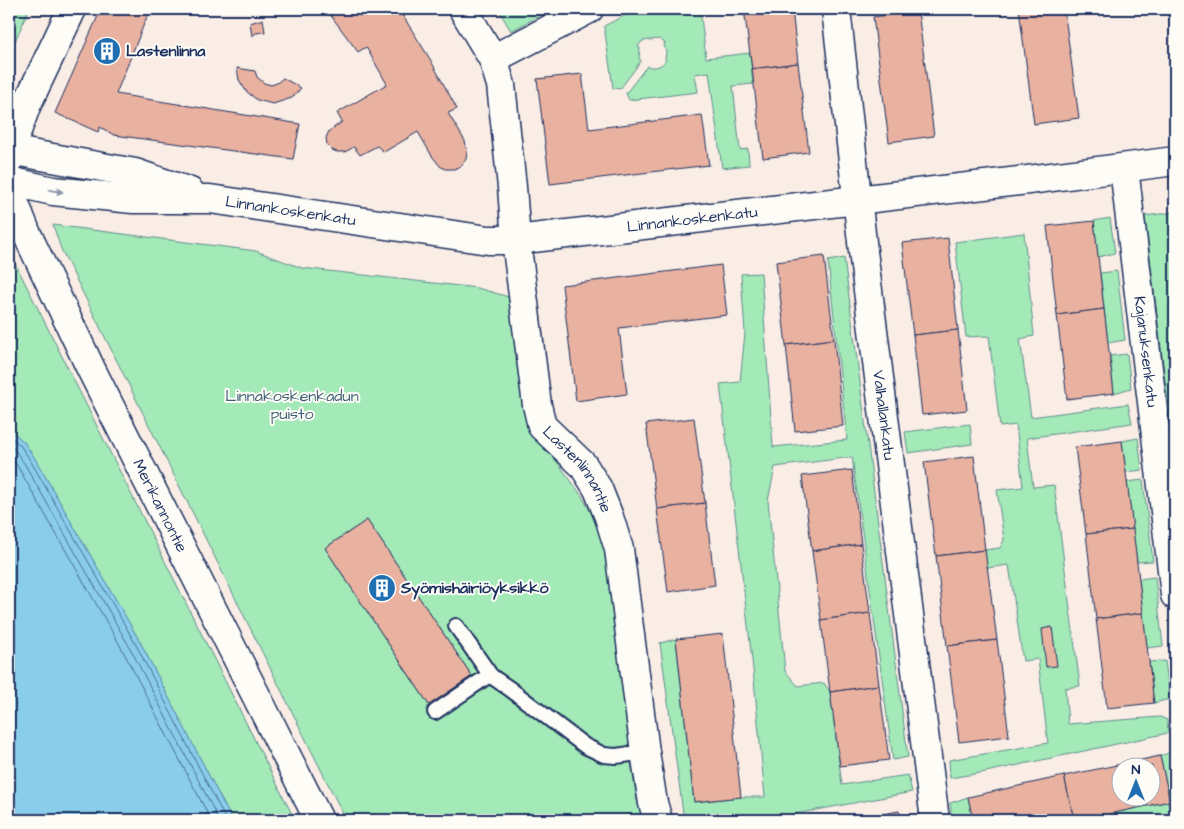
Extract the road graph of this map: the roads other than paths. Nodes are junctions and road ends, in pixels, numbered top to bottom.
1 (72, 9) edge
2 (463, 9) edge
3 (589, 9) edge
4 (836, 9) edge
5 (493, 59) junction
6 (9, 153) edge
7 (1175, 161) edge
8 (1124, 168) junction
9 (9, 181) edge
10 (9, 189) edge
11 (210, 199) junction
12 (858, 199) junction
13 (516, 240) junction
14 (1175, 595) edge
15 (456, 626) dead end
16 (491, 676) junction
17 (435, 712) dead end
18 (645, 752) junction
19 (319, 820) edge
20 (658, 820) edge
21 (934, 820) edge

1 - 6 street
2 - 5 street, Lastenlinnantie
3 - 5 street
4 - 12 street, Valhallankatu
5 - 13 street, Lastenlinnantie
6 - 11 street, Linnankoskenkatu
7 - 8 street, Linnankoskenkatu
8 - 12 street, Linnankoskenkatu
8 - 14 street, Kajanuksenkatu
9 -> 11 street, Linnankoskenkatu
10 - 19 street, Merikannontie
11 - 13 street, Linnankoskenkatu
12 - 13 street, Linnankoskenkatu
12 - 21 street, Valhallankatu
13 - 18 street, Lastenlinnantie
15 - 16 lane
16 - 17 lane
16 - 18 lane
18 - 20 street, Lastenlinnantie

